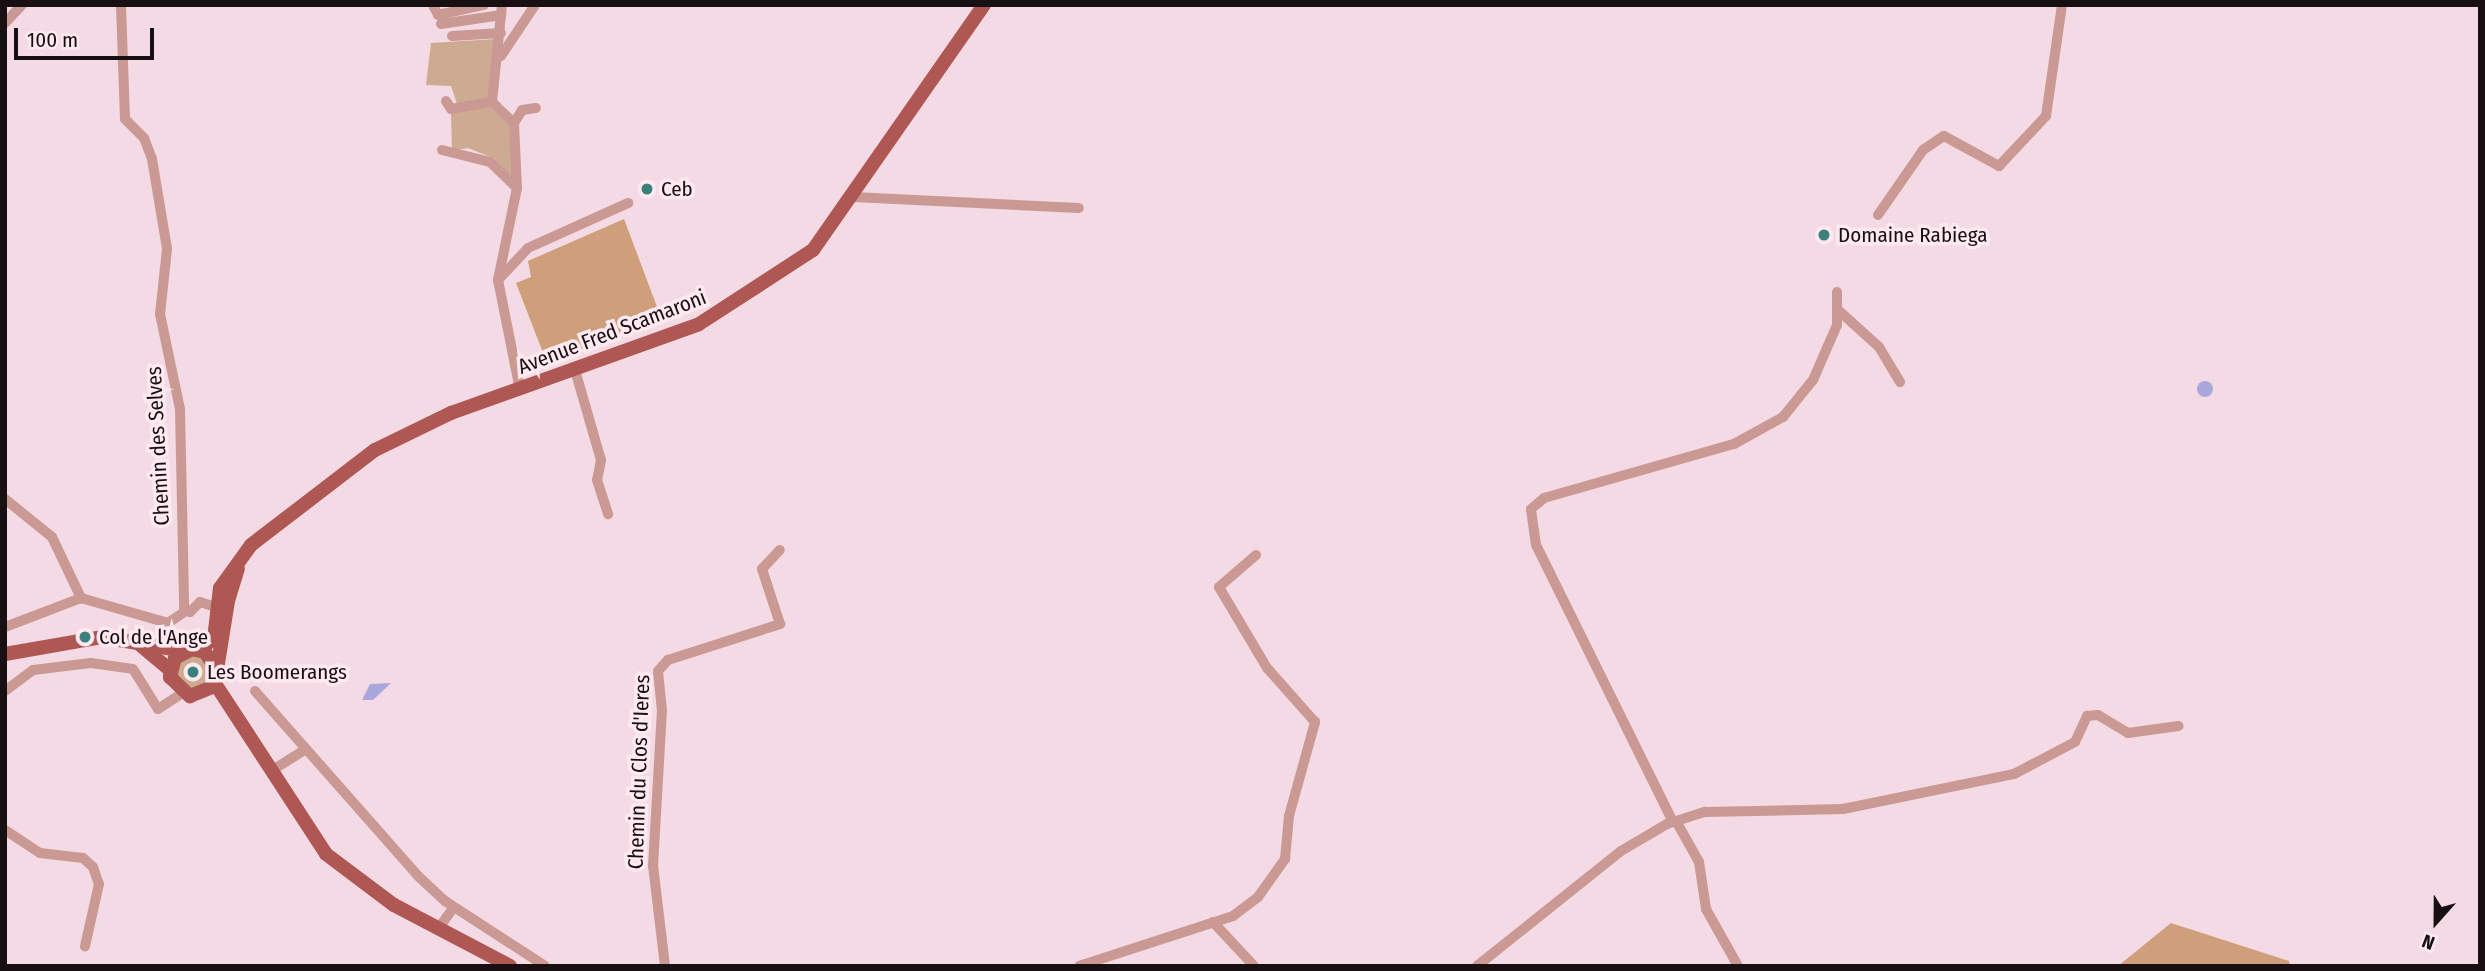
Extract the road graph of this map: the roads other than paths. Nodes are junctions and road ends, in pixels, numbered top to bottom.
1 (22, 5) edge
2 (121, 5) edge
3 (433, 5) edge
4 (484, 5) edge
5 (535, 5) edge
6 (985, 5) edge
7 (2062, 5) edge
8 (501, 10) edge
9 (5, 23) edge
10 (441, 23) dead end
11 (501, 33) junction
12 (453, 36) dead end
13 (500, 58) junction
14 (446, 101) dead end
15 (492, 102) junction
16 (536, 108) dead end
17 (514, 123) junction
18 (442, 150) dead end
19 (517, 188) junction
20 (853, 197) junction
21 (628, 204) dead end
22 (1079, 208) dead end
23 (1878, 215) dead end
24 (498, 280) junction
25 (1837, 292) dead end
26 (1837, 309) junction
27 (575, 370) junction
28 (1900, 382) dead end
29 (520, 390) junction
30 (5, 499) edge
31 (608, 514) dead end
32 (780, 550) dead end
33 (1256, 555) dead end
34 (242, 557) junction
35 (81, 598) junction
36 (216, 605) junction
37 (186, 611) junction
38 (5, 627) edge
39 (225, 630) junction
40 (132, 640) junction
41 (192, 650) junction
42 (5, 654) edge
43 (170, 670) junction
44 (215, 676) junction
45 (5, 691) edge
46 (256, 691) dead end
47 (190, 694) junction
48 (229, 710) junction
49 (2179, 726) dead end
50 (303, 751) junction
51 (271, 771) junction
52 (1674, 821) junction
53 (5, 830) edge
54 (454, 907) junction
55 (1213, 922) junction
56 (438, 929) junction
57 (85, 946) dead end
58 (510, 966) edge
59 (545, 966) edge
60 (665, 966) edge
61 (1079, 966) edge
62 (1255, 966) edge
63 (1477, 966) edge
64 (1738, 966) edge

1 - 9 street
2 - 37 street, Chemin des Selves
3 - 4 street
5 - 13 street
6 - 20 main road, Avenue Fred Scamaroni
7 - 23 street
8 - 10 street
8 - 11 street
11 - 12 street
11 - 13 street
13 - 15 street
14 - 15 street
15 - 17 street
16 - 17 street
17 - 19 street
18 - 19 street
19 - 24 street
20 - 22 street
20 - 27 main road, Avenue Fred Scamaroni
21 - 24 street
24 - 29 street
25 - 26 street
26 - 28 street
26 - 52 street
27 - 29 main road, Avenue Fred Scamaroni
27 - 31 street
29 - 34 main road, Avenue Fred Scamaroni
30 - 35 street
32 - 60 street, Chemin du Clos d'Ieres
33 - 55 street
34 - 36 main road, Avenue Fred Scamaroni
34 - 39 main road
35 - 37 street
35 - 38 street
36 - 37 street
36 - 39 street
36 - 41 main road, Avenue Fred Scamaroni
39 - 44 main road
40 - 41 main road
40 - 42 main road
40 - 43 main road
41 - 43 main road
41 - 44 main road
43 - 47 main road
44 - 47 main road
44 - 48 main road
45 - 47 street
46 - 50 street
47 - 48 main road
48 - 51 main road
49 - 52 street
50 - 51 street
50 - 54 street
51 - 56 main road
52 - 63 street
52 - 64 street
53 - 57 street
54 - 56 street
54 - 59 street
55 - 61 street
55 - 62 street
56 - 58 main road

